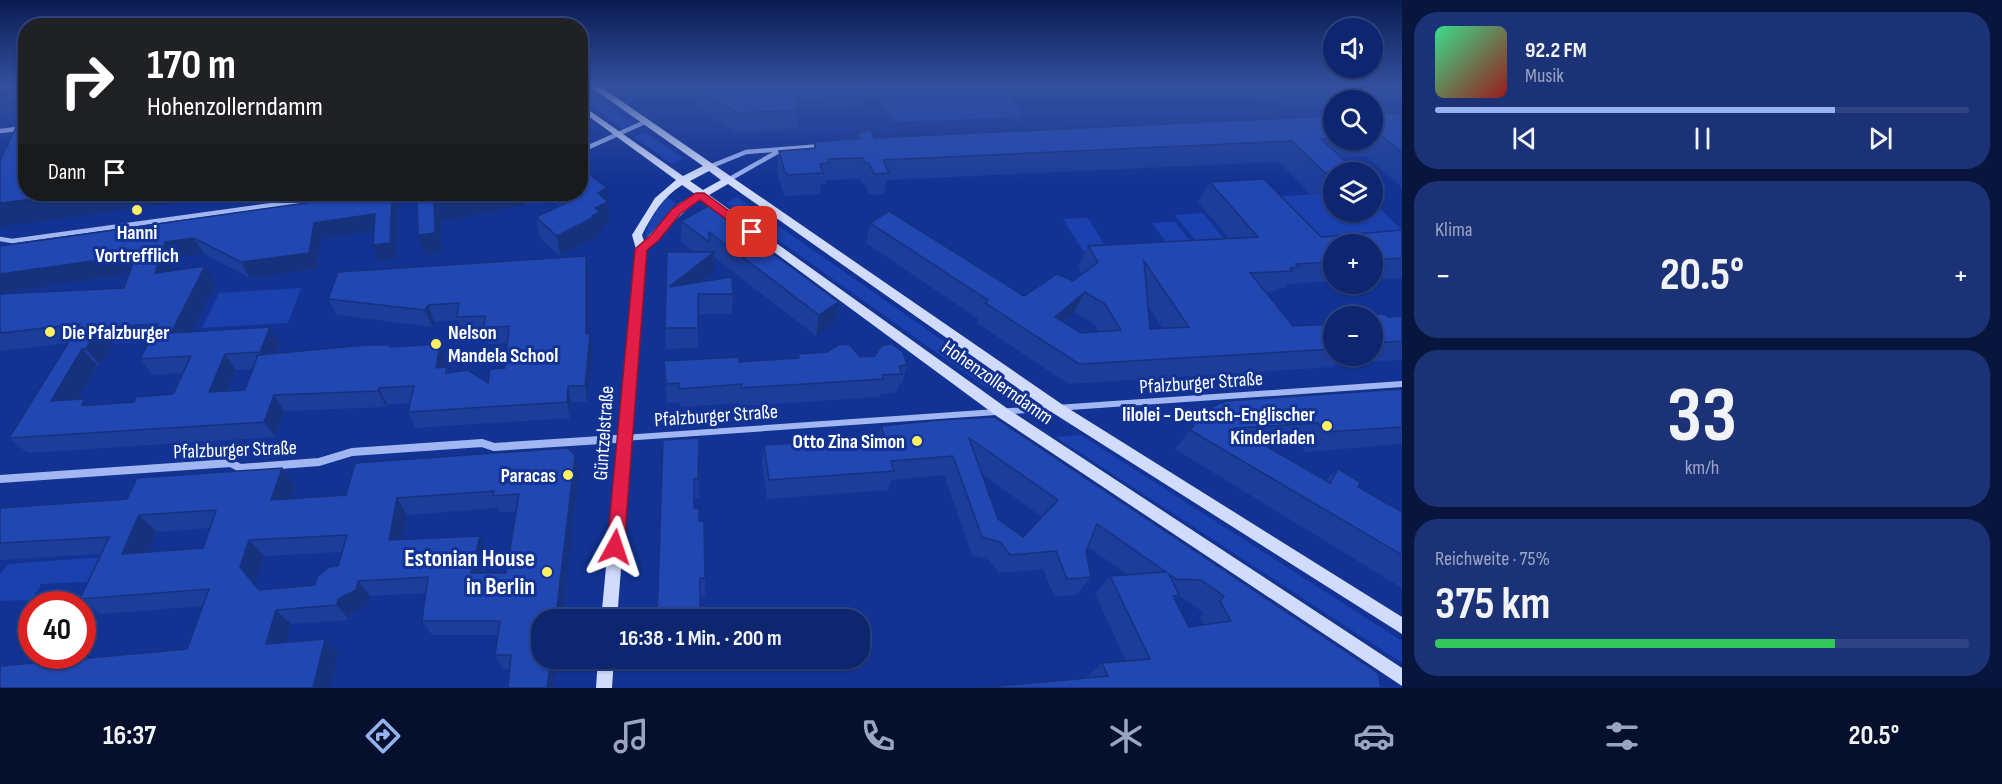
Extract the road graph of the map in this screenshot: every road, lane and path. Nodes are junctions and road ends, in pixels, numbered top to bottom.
1 (595, 117) edge
2 (638, 117) edge
3 (645, 122) junction
4 (17, 129) joint
5 (0, 131) edge
6 (618, 134) junction
7 (13, 136) edge
8 (831, 144) edge
9 (588, 147) edge
10 (779, 151) junction
11 (709, 167) junction
12 (681, 180) junction
13 (728, 180) junction
14 (700, 195) junction
15 (307, 201) edge
16 (0, 239) edge
17 (641, 249) junction
18 (1402, 384) edge
19 (1058, 409) junction
20 (1003, 413) junction
21 (623, 438) junction
22 (0, 479) edge
23 (610, 609) edge
24 (1402, 626) edge
25 (605, 669) edge
26 (1402, 678) edge
27 (604, 688) edge

1 - 6 main road, Hohenzollerndamm
2 - 3 main road, Hohenzollerndamm
3 - 6 street
3 - 11 main road, Hohenzollerndamm
4 - 5 street
4 - 7 street
6 - 9 street
6 - 12 main road, Hohenzollerndamm
8 - 10 street
10 - 11 street
10 - 13 street
11 - 12 main road, Güntzelstraße
11 - 13 main road, Hohenzollerndamm
12 - 14 main road, Hohenzollerndamm
12 - 17 main road, Güntzelstraße
13 - 14 main road
13 - 19 main road, Hohenzollerndamm
14 - 17 main road
14 - 20 main road, Hohenzollerndamm
15 - 16 street
17 - 21 main road, Güntzelstraße
18 - 19 street, Pfalzburger Straße
19 - 20 street, Pfalzburger Straße
19 - 24 main road, Hohenzollerndamm
20 - 21 street, Pfalzburger Straße
20 - 26 main road, Hohenzollerndamm
21 - 22 street, Pfalzburger Straße
21 - 23 main road, Güntzelstraße
25 - 27 main road

